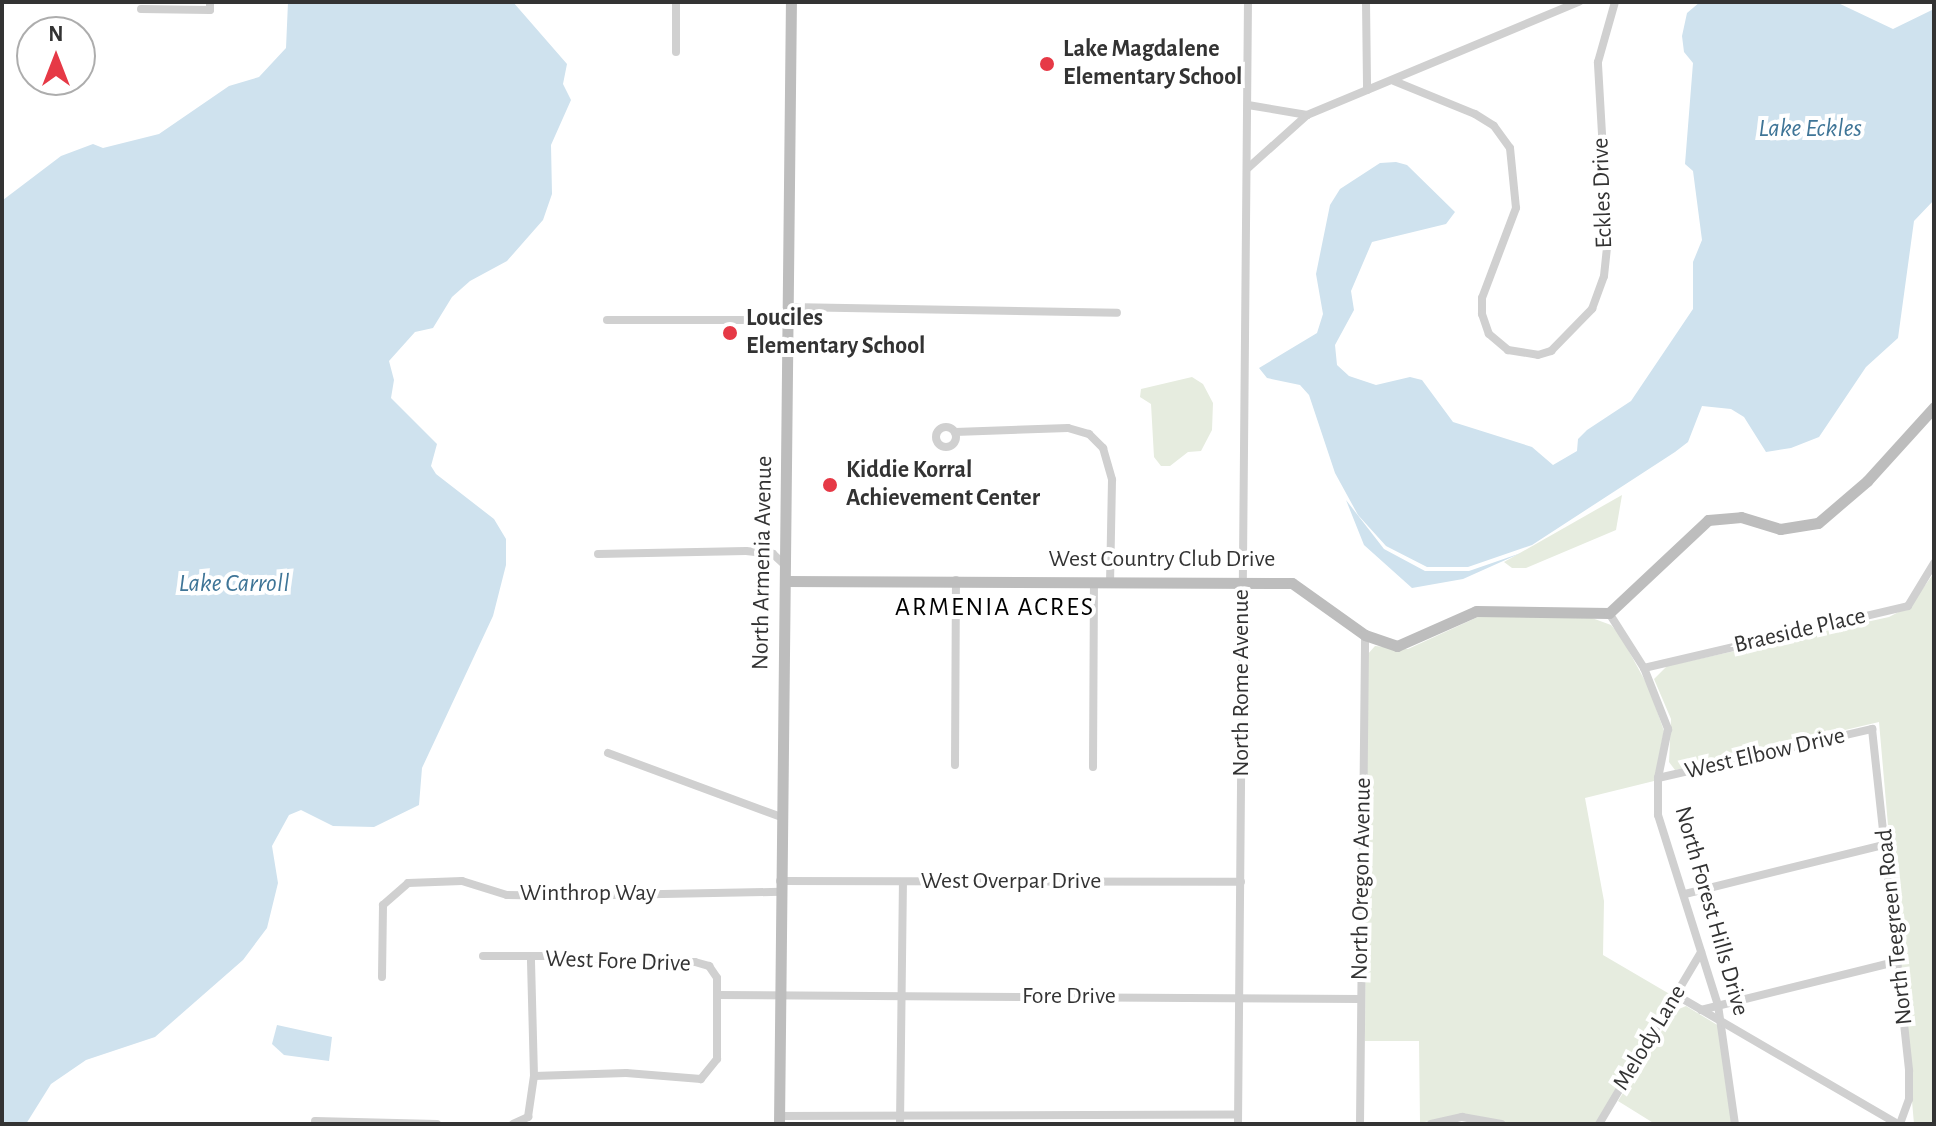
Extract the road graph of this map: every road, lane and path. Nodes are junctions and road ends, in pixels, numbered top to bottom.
1 (210, 2) edge
2 (676, 2) edge
3 (791, 2) edge
4 (1248, 2) edge
5 (1366, 2) edge
6 (1579, 2) edge
7 (1615, 2) edge
8 (141, 9) dead end
9 (676, 52) dead end
10 (1394, 81) junction
11 (1367, 90) junction
12 (1248, 105) junction
13 (1307, 115) junction
14 (1248, 168) junction
15 (788, 307) junction
16 (1117, 313) dead end
17 (607, 320) dead end
18 (788, 320) junction
19 (1934, 407) edge
20 (955, 432) dead end
21 (598, 554) dead end
22 (1934, 563) edge
23 (785, 565) junction
24 (956, 580) junction
25 (785, 581) junction
26 (1094, 582) junction
27 (1110, 582) junction
28 (1243, 582) junction
29 (1609, 613) junction
30 (1365, 635) junction
31 (1644, 668) junction
32 (1872, 729) joint
33 (608, 753) dead end
34 (955, 765) dead end
35 (1093, 767) dead end
36 (1658, 778) junction
37 (781, 817) junction
38 (1887, 844) junction
39 (903, 882) junction
40 (1241, 882) junction
41 (780, 887) junction
42 (1685, 894) junction
43 (1701, 952) junction
44 (483, 956) dead end
45 (531, 960) junction
46 (1899, 961) junction
47 (382, 977) dead end
48 (717, 995) junction
49 (1676, 995) junction
50 (778, 996) junction
51 (902, 997) junction
52 (1239, 998) junction
53 (1361, 999) junction
54 (1718, 1005) junction
55 (1701, 1010) junction
56 (1722, 1023) junction
57 (534, 1076) junction
58 (1238, 1119) edge
59 (779, 1120) edge
60 (900, 1120) edge
61 (315, 1121) dead end
62 (437, 1124) edge
63 (513, 1124) edge
64 (1360, 1124) edge
65 (1431, 1124) edge
66 (1501, 1124) edge
67 (1599, 1124) edge
68 (1735, 1124) edge
69 (1899, 1124) edge

1 - 8 street
2 - 9 street
3 - 15 street, North Armenia Avenue
4 - 12 street, North Rome Avenue
5 - 11 street
6 - 10 street
7 - 10 street, Eckles Drive
10 - 11 street
11 - 13 street
12 - 13 street
12 - 14 street, North Rome Avenue
13 - 14 street
14 - 28 street, North Rome Avenue
15 - 16 street
15 - 18 street, North Armenia Avenue
17 - 18 street
18 - 23 street, North Armenia Avenue
19 - 29 street
20 - 27 street
21 - 23 street
22 - 31 street, Braeside Place
23 - 25 street, North Armenia Avenue
24 - 25 street, West Country Club Drive
24 - 26 street, West Country Club Drive
24 - 34 street
25 - 37 street, North Armenia Avenue
26 - 27 street, West Country Club Drive
26 - 35 street
27 - 28 street, West Country Club Drive
28 - 30 street, West Country Club Drive
28 - 40 street, North Rome Avenue
29 - 30 street, West Country Club Drive
29 - 31 street, North Forest Hills Drive
30 - 53 street, North Oregon Avenue
31 - 36 street, North Forest Hills Drive
32 - 36 street, West Elbow Drive
32 - 38 street, North Teegreen Road
33 - 37 street
36 - 42 street, North Forest Hills Drive
37 - 41 street, North Armenia Avenue
38 - 42 street
38 - 46 street, North Teegreen Road
39 - 40 street, West Overpar Drive
39 - 41 street, West Overpar Drive
39 - 51 street
40 - 52 street, North Rome Avenue
41 - 47 street, Winthrop Way
41 - 50 street, North Armenia Avenue
42 - 43 street, North Forest Hills Drive
43 - 49 street, Melody Lane
43 - 54 street, North Forest Hills Drive
44 - 45 street, West Fore Drive
45 - 48 street, West Fore Drive
45 - 57 street
46 - 54 street
46 - 69 street, North Teegreen Road
48 - 50 street, West Fore Drive
48 - 57 street
49 - 55 street
49 - 67 street, Melody Lane
50 - 51 street, Fore Drive
50 - 59 street, North Armenia Avenue
51 - 52 street, Fore Drive
51 - 60 street
52 - 53 street, Fore Drive
52 - 58 street, North Rome Avenue
53 - 64 street, North Oregon Avenue
54 - 55 street
54 - 56 street, North Forest Hills Drive
55 - 56 street
56 - 68 street, North Forest Hills Drive
56 - 69 street
57 - 63 street
58 - 60 street
59 - 60 street
61 - 62 street
65 - 66 street

